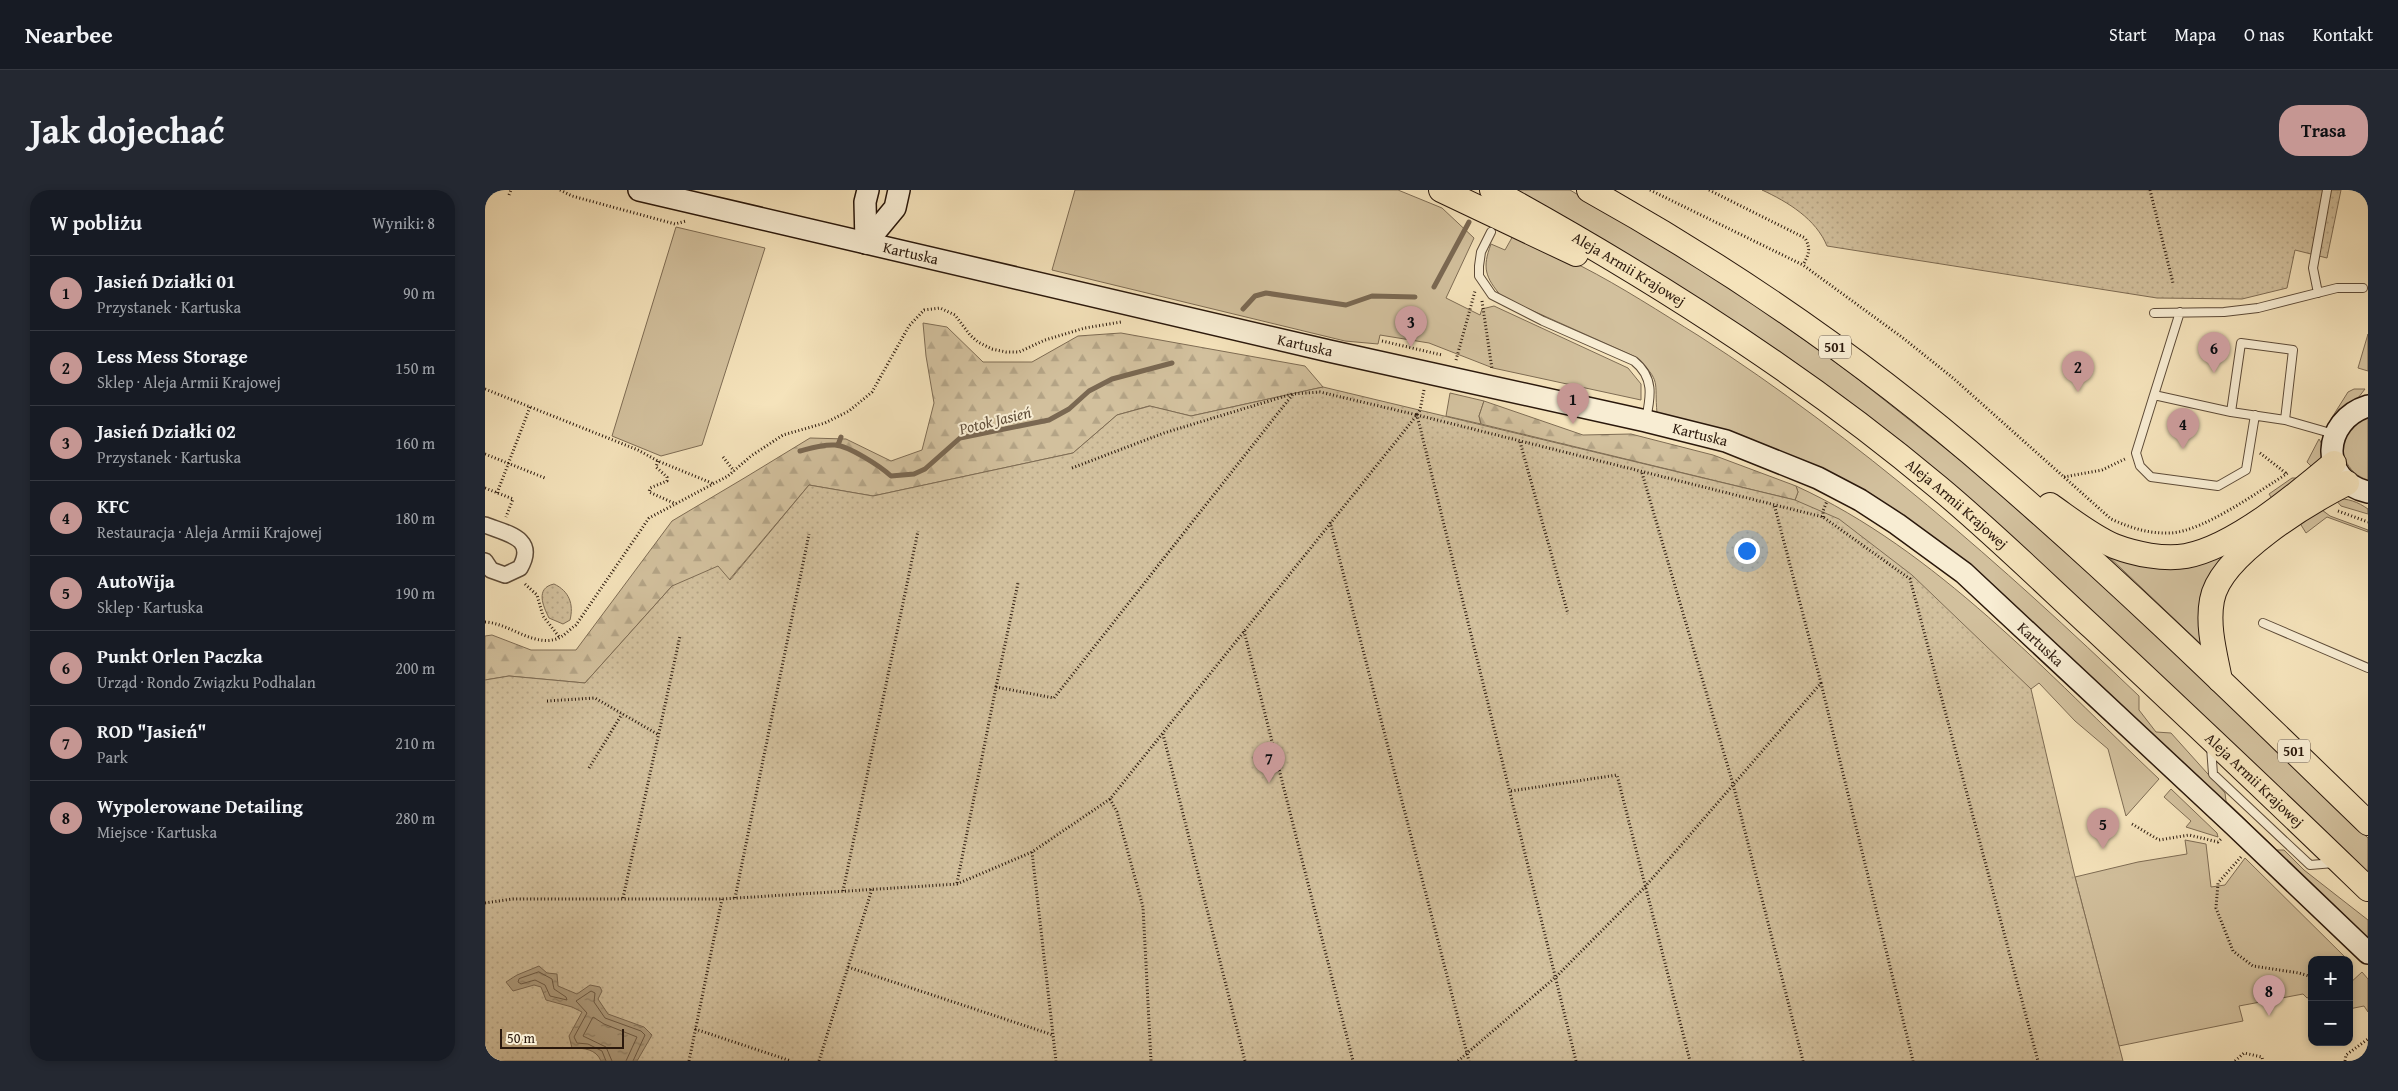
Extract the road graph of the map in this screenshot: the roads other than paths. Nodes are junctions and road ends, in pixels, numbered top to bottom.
1 (639, 190) edge
2 (868, 190) edge
3 (899, 190) edge
4 (1441, 190) edge
5 (1492, 190) edge
6 (1589, 190) edge
7 (2327, 190) edge
8 (1491, 232) dead end
9 (867, 243) junction
10 (2363, 288) dead end
11 (2318, 293) junction
12 (2180, 312) junction
13 (2154, 313) dead end
14 (1740, 338) junction
15 (2154, 395) junction
16 (2368, 405) edge
17 (2231, 412) junction
18 (2255, 416) junction
19 (2285, 420) junction
20 (1646, 421) junction
21 (2334, 434) junction
22 (1994, 472) junction
23 (2350, 479) edge
24 (485, 525) edge
25 (485, 561) edge
26 (2263, 623) dead end
27 (2368, 668) edge
28 (2220, 680) junction
29 (2368, 823) edge
30 (2368, 889) edge
31 (2368, 953) edge

1 - 9 street, Kartuska
2 - 9 street, Kartuska
3 - 9 street, Kartuska
4 - 14 main road
5 - 14 main road, Aleja Armii Krajowej
6 - 22 main road, 501
7 - 11 lane
8 - 20 lane
9 - 20 street, Kartuska
10 - 11 lane
11 - 12 lane
12 - 13 lane
12 - 15 lane
14 - 30 main road, Aleja Armii Krajowej
15 - 17 lane
15 - 18 lane
16 - 21 street
17 - 18 lane
17 - 19 lane
18 - 19 lane
19 - 21 lane
20 - 31 street, Kartuska
21 - 23 street
22 - 23 main road
22 - 28 main road, 501
23 - 28 main road
24 - 25 street
26 - 27 lane
28 - 29 main road, 501

